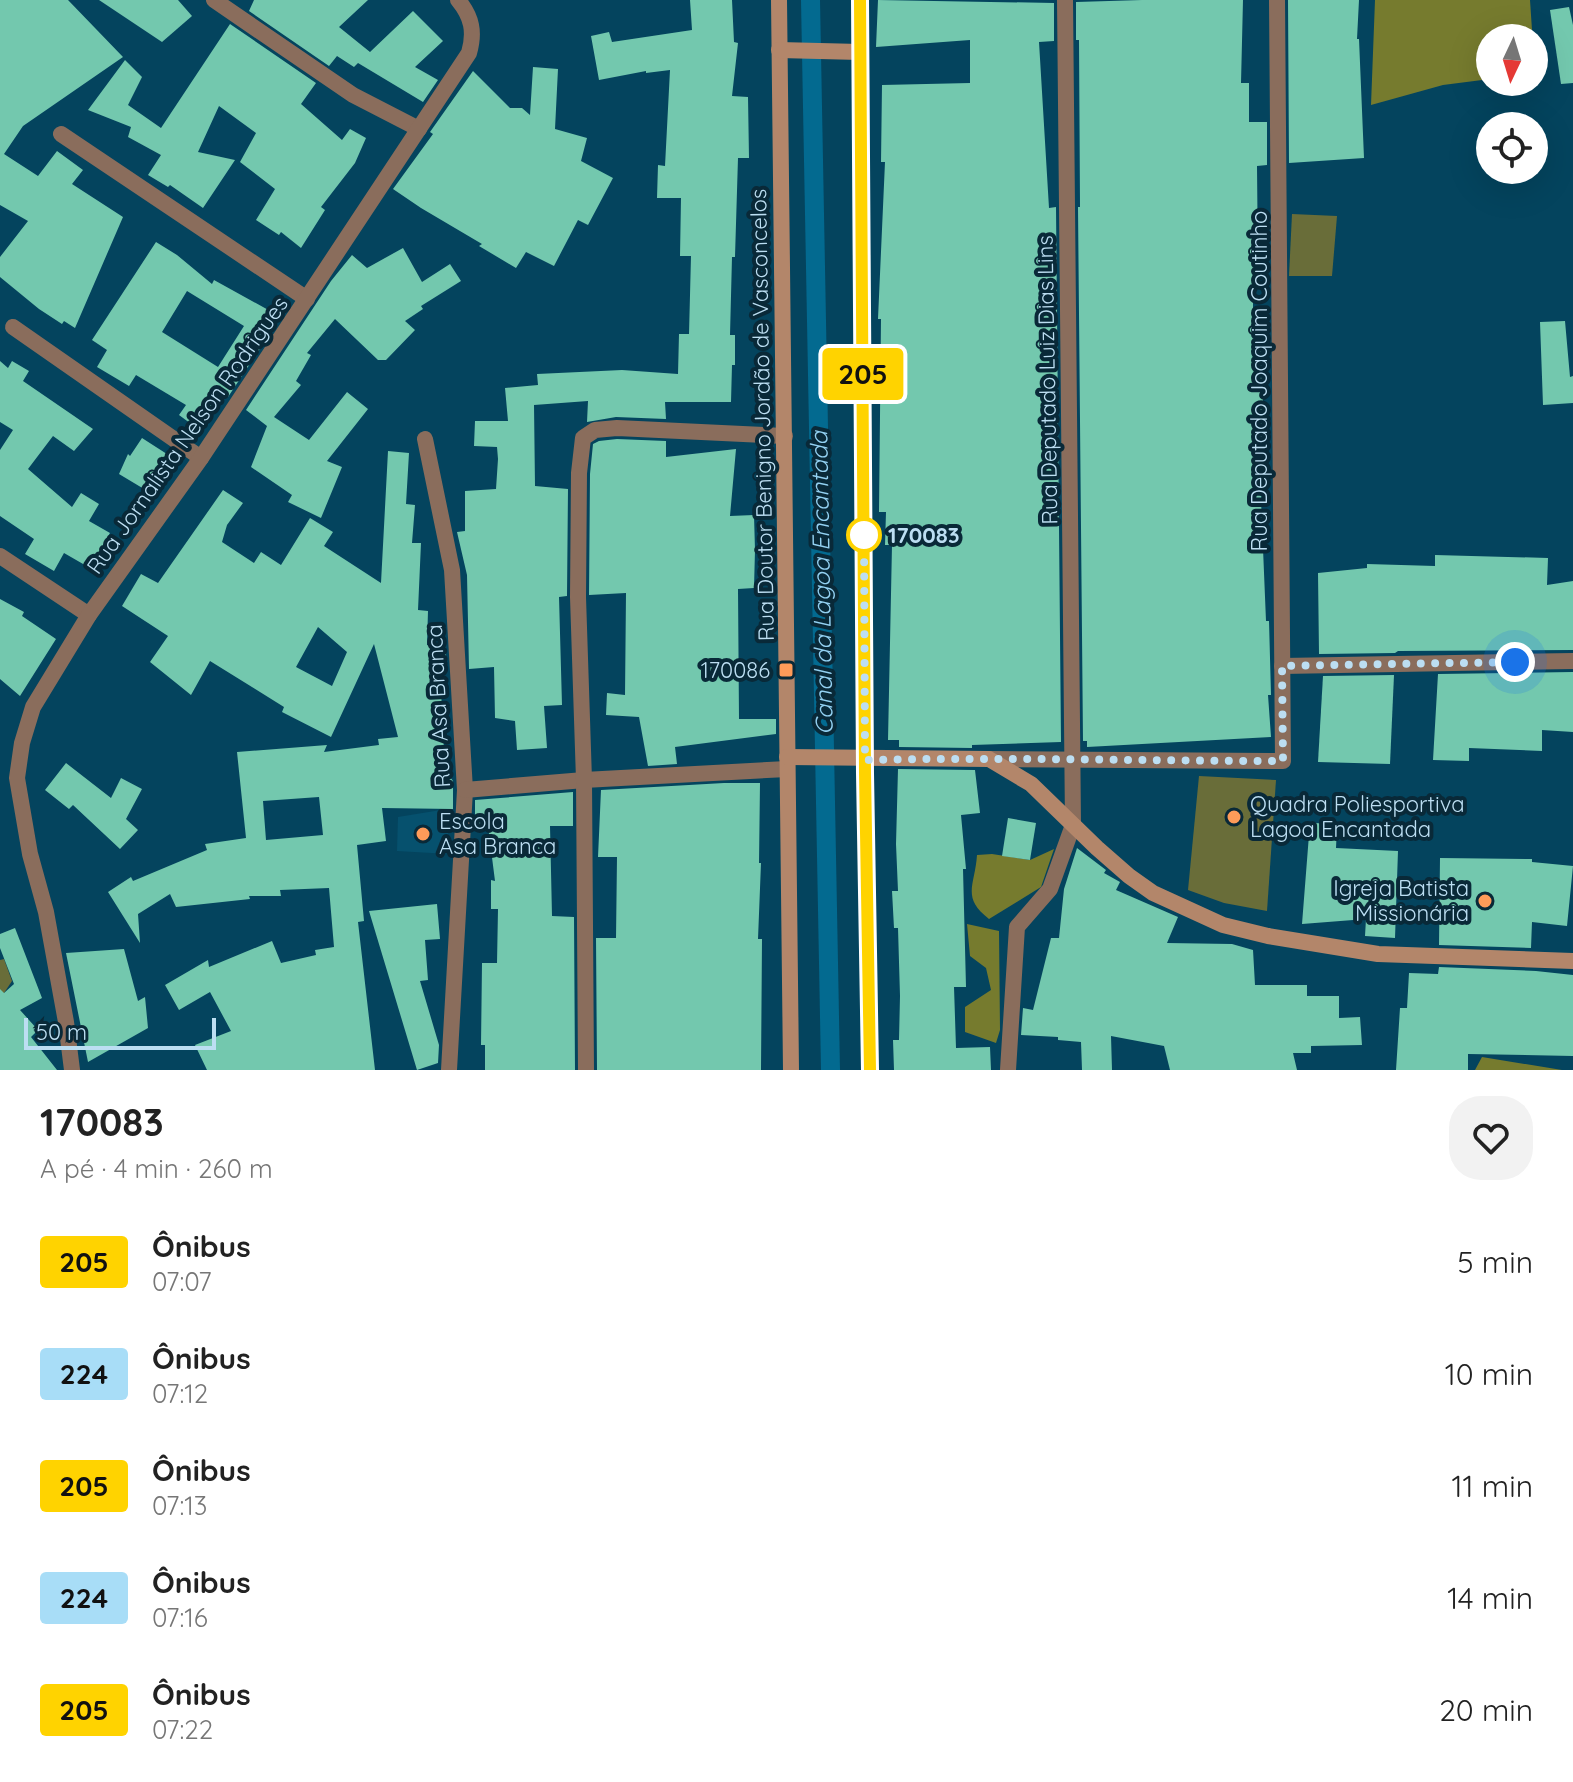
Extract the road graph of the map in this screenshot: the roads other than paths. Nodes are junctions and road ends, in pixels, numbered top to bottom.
1 (214, 0) edge
2 (458, 0) edge
3 (779, 0) edge
4 (860, 0) edge
5 (1065, 0) edge
6 (1277, 0) edge
7 (779, 48) junction
8 (860, 50) junction
9 (419, 129) junction
10 (61, 134) dead end
11 (307, 299) junction
12 (13, 327) dead end
13 (785, 436) junction
14 (425, 439) dead end
15 (201, 458) junction
16 (0, 556) edge
17 (89, 615) junction
18 (1573, 661) edge
19 (1282, 666) junction
20 (989, 759) junction
21 (860, 760) junction
22 (791, 761) junction
23 (1073, 761) junction
24 (584, 780) junction
25 (465, 790) junction
26 (1073, 825) junction
27 (1573, 961) edge
28 (72, 1070) edge
29 (449, 1070) edge
30 (586, 1070) edge
31 (791, 1070) edge
32 (870, 1070) edge
33 (1008, 1070) edge

1 - 9 street
2 - 9 street, Rua Jornalista Nelson Rodrigues
3 - 7 main road, Rua Doutor Benigno Jordão de Vasconcelos
4 - 8 main road
5 - 23 street, Rua Deputado Luiz Dias Lins
6 - 19 street, Rua Deputado Joaquim Coutinho
7 - 8 main road
7 - 8 street
7 - 13 main road, Rua Doutor Benigno Jordão de Vasconcelos
8 - 21 main road
9 - 11 street, Rua Jornalista Nelson Rodrigues
10 - 11 street
11 - 15 street, Rua Jornalista Nelson Rodrigues
12 - 15 street
13 - 22 main road, Rua Doutor Benigno Jordão de Vasconcelos
13 - 24 street
14 - 25 street, Rua Asa Branca
15 - 17 street, Rua Jornalista Nelson Rodrigues
16 - 17 street
17 - 28 street, Rua Jornalista Nelson Rodrigues
18 - 19 street
19 - 23 street, Rua Deputado Joaquim Coutinho
20 - 21 main road
20 - 23 street
20 - 26 main road
21 - 22 main road
21 - 32 main road
22 - 24 street
22 - 31 main road, Rua Doutor Benigno Jordão de Vasconcelos
23 - 26 street, Rua Deputado Luiz Dias Lins
24 - 25 street
24 - 30 street
25 - 29 street, Rua Asa Branca
26 - 27 main road
26 - 33 street, Rua Deputado Luiz Dias Lins

